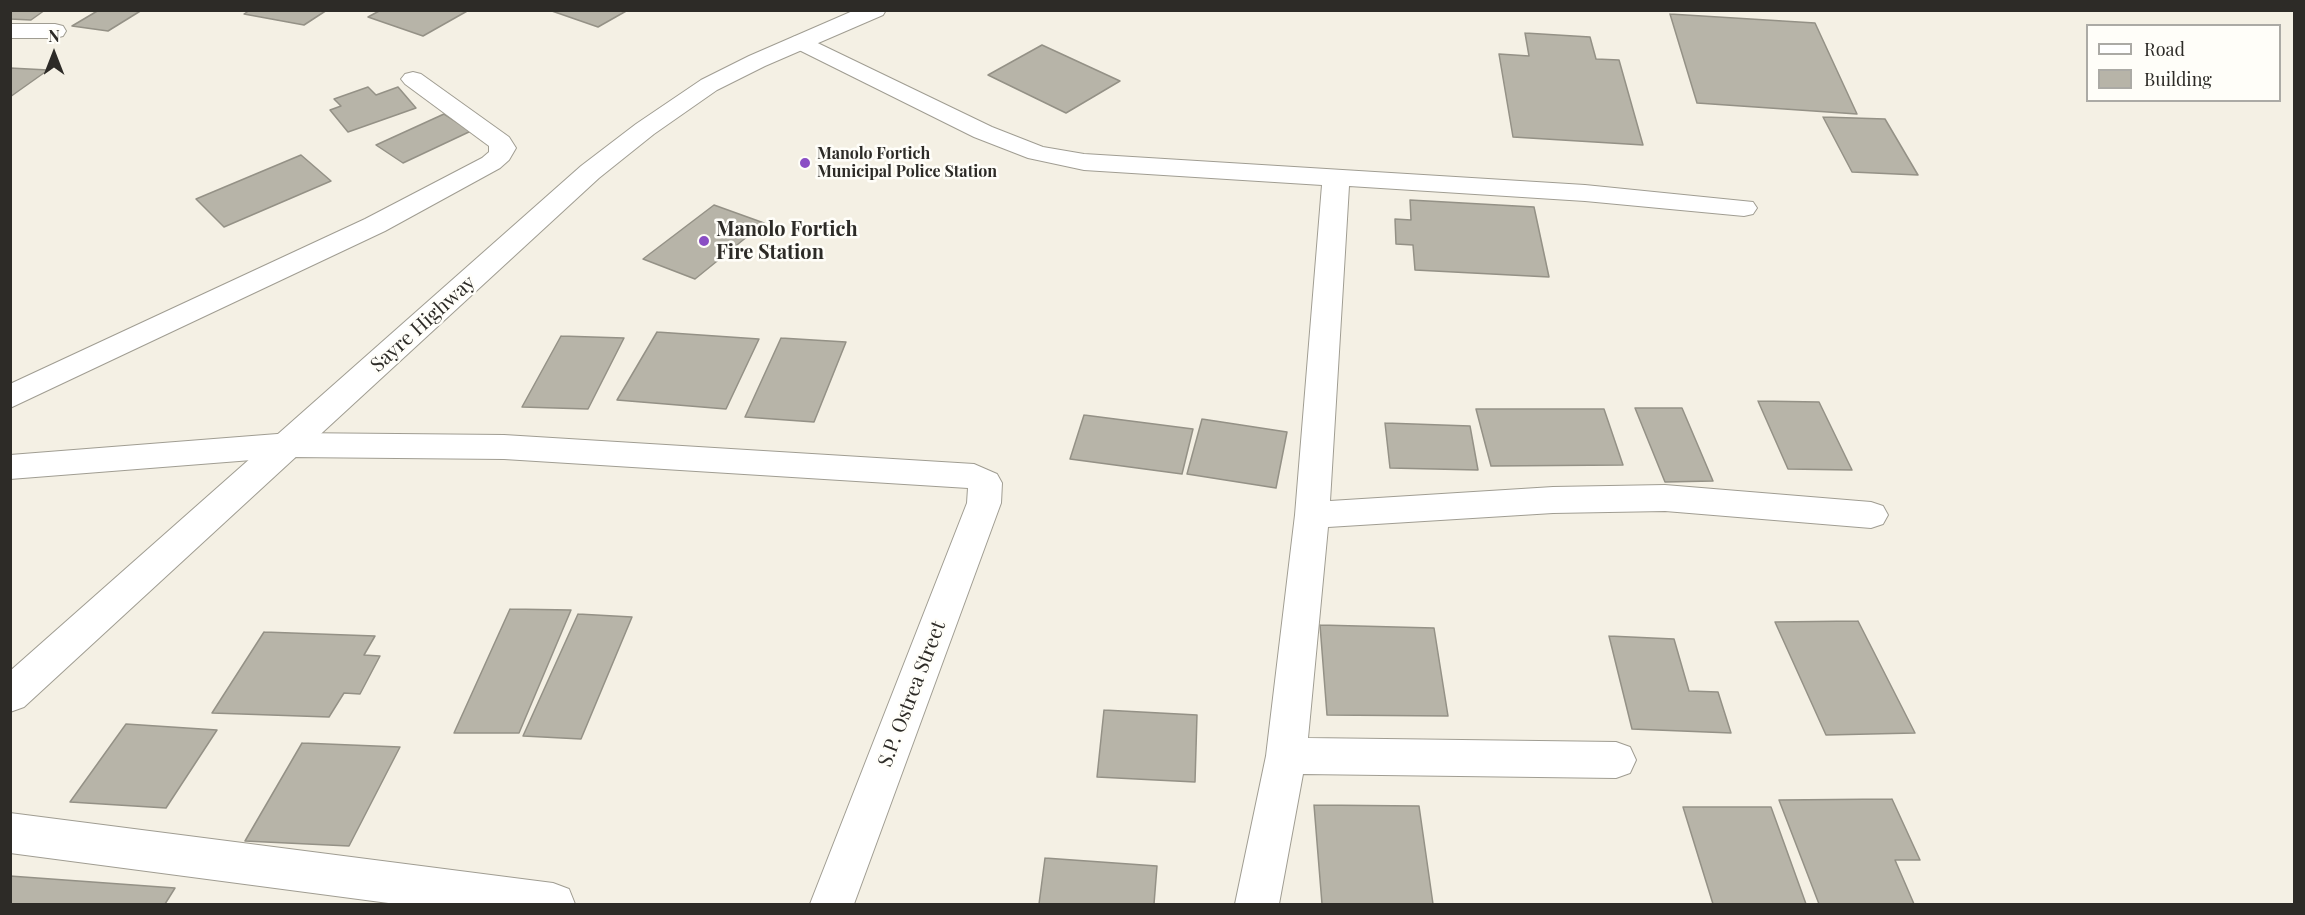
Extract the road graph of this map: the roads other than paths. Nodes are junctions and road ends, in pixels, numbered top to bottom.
1 (875, 10) edge
2 (10, 31) edge
3 (55, 32) dead end
4 (801, 42) junction
5 (413, 79) dead end
6 (1336, 177) junction
7 (1744, 208) dead end
8 (10, 398) edge
9 (290, 445) junction
10 (10, 467) edge
11 (1312, 515) junction
12 (1870, 515) dead end
13 (10, 695) edge
14 (1287, 756) junction
15 (1616, 760) dead end
16 (10, 833) edge
17 (553, 904) edge
18 (832, 904) edge
19 (1257, 904) edge

1 - 4 main road, Sayre Highway
2 - 3 main road
4 - 6 main road
4 - 9 main road, Sayre Highway
5 - 8 main road
6 - 7 main road
6 - 11 main road
9 - 10 main road
9 - 13 main road, Sayre Highway
9 - 18 main road, S.P. Ostrea Street
11 - 12 main road
11 - 14 main road
14 - 15 main road
14 - 19 main road
16 - 17 main road

